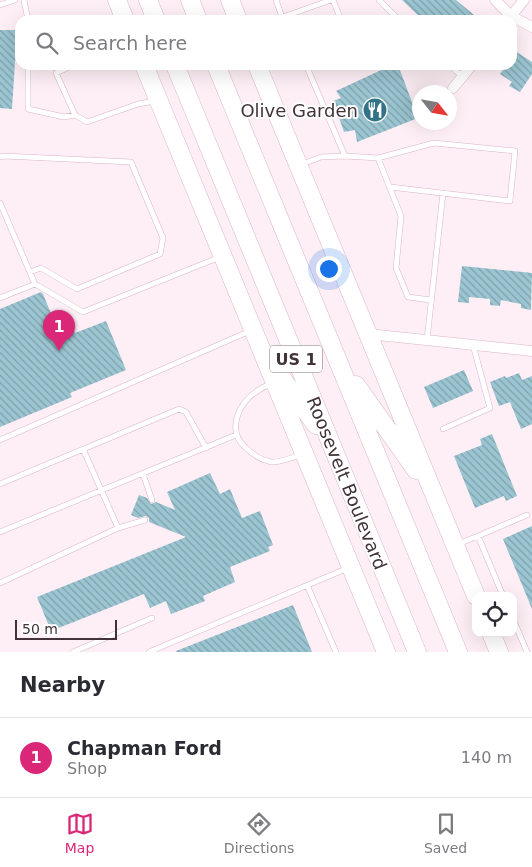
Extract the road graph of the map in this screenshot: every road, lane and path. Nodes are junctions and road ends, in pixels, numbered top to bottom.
1 (15, 0) edge
2 (24, 0) edge
3 (117, 0) edge
4 (148, 0) edge
5 (190, 0) edge
6 (230, 0) edge
7 (276, 0) edge
8 (332, 0) edge
9 (380, 0) edge
10 (495, 0) edge
11 (524, 0) edge
12 (0, 5) edge
13 (27, 15) edge
14 (123, 15) edge
15 (154, 15) edge
16 (196, 15) edge
17 (236, 15) edge
18 (282, 15) edge
19 (293, 15) edge
20 (339, 15) edge
21 (394, 15) edge
22 (508, 15) edge
23 (512, 15) edge
24 (517, 21) edge
25 (532, 27) edge
26 (28, 70) edge
27 (63, 70) edge
28 (146, 70) edge
29 (177, 70) edge
30 (218, 70) edge
31 (264, 70) edge
32 (308, 70) edge
33 (454, 70) edge
34 (468, 70) edge
35 (462, 77) junction
36 (455, 85) edge
37 (158, 100) junction
38 (75, 115) junction
39 (345, 156) junction
40 (0, 158) edge
41 (378, 158) junction
42 (298, 166) junction
43 (390, 187) junction
44 (443, 193) junction
45 (0, 203) edge
46 (222, 256) junction
47 (30, 272) junction
48 (35, 284) junction
49 (0, 298) edge
50 (431, 300) junction
51 (253, 330) junction
52 (368, 334) junction
53 (427, 340) junction
54 (473, 345) junction
55 (532, 350) edge
56 (262, 351) junction
57 (338, 360) junction
58 (275, 383) junction
59 (443, 429) dead end
60 (236, 435) junction
61 (0, 440) edge
62 (332, 447) junction
63 (206, 448) junction
64 (83, 449) junction
65 (304, 454) junction
66 (143, 474) junction
67 (0, 484) edge
68 (101, 491) junction
69 (434, 494) junction
70 (152, 500) dead end
71 (528, 515) dead end
72 (145, 520) dead end
73 (118, 528) junction
74 (0, 532) edge
75 (478, 536) junction
76 (455, 545) junction
77 (351, 566) junction
78 (0, 583) edge
79 (307, 585) junction
80 (474, 592) edge
81 (501, 592) edge
82 (152, 618) dead end
83 (517, 629) edge
84 (493, 637) edge
85 (73, 652) edge
86 (149, 652) edge
87 (336, 652) edge
88 (386, 652) edge
89 (417, 652) edge
90 (458, 652) edge
91 (499, 652) edge
92 (527, 652) edge

1 - 12 lane
2 - 13 lane
3 - 14 highway
4 - 15 highway
5 - 16 highway
6 - 17 highway
7 - 18 lane
8 - 19 lane
8 - 20 lane
9 - 21 lane
10 - 22 street
11 - 23 street
24 - 25 street
26 - 38 lane
27 - 38 lane
28 - 37 highway, Roosevelt Boulevard / US 1
29 - 62 highway, Roosevelt Boulevard / US 1
30 - 57 highway, US 1
31 - 42 highway
32 - 39 lane
33 - 35 lane
34 - 35 street
35 - 36 street
37 - 38 lane
37 - 46 highway, Roosevelt Boulevard / US 1
39 - 41 lane
39 - 42 lane
40 - 47 lane
41 - 43 lane
41 - 44 lane
42 - 52 highway
43 - 44 lane
43 - 50 lane
44 - 50 lane
45 - 47 lane
46 - 48 lane
46 - 51 highway, Roosevelt Boulevard / US 1
47 - 48 lane
48 - 49 lane
50 - 53 lane
51 - 56 highway, Roosevelt Boulevard / US 1
51 - 61 lane
52 - 53 street
52 - 69 highway
53 - 54 street
54 - 55 street
54 - 59 lane
56 - 58 highway, Roosevelt Boulevard / US 1
56 - 62 highway
57 - 69 highway
57 - 90 highway, US 1
58 - 60 lane
58 - 65 highway, Roosevelt Boulevard / US 1
60 - 63 lane
60 - 65 lane
62 - 89 highway, Roosevelt Boulevard / US 1
63 - 64 lane
63 - 66 lane
64 - 67 lane
64 - 68 lane
65 - 77 highway, Roosevelt Boulevard / US 1
66 - 68 lane
66 - 70 lane
68 - 73 lane
68 - 74 lane
69 - 76 highway
71 - 75 lane
72 - 73 lane
73 - 78 lane
75 - 76 lane
75 - 81 lane
76 - 80 highway
77 - 79 lane
77 - 88 highway, Roosevelt Boulevard / US 1
79 - 86 lane
79 - 87 lane
82 - 85 lane
83 - 92 lane
84 - 91 highway

